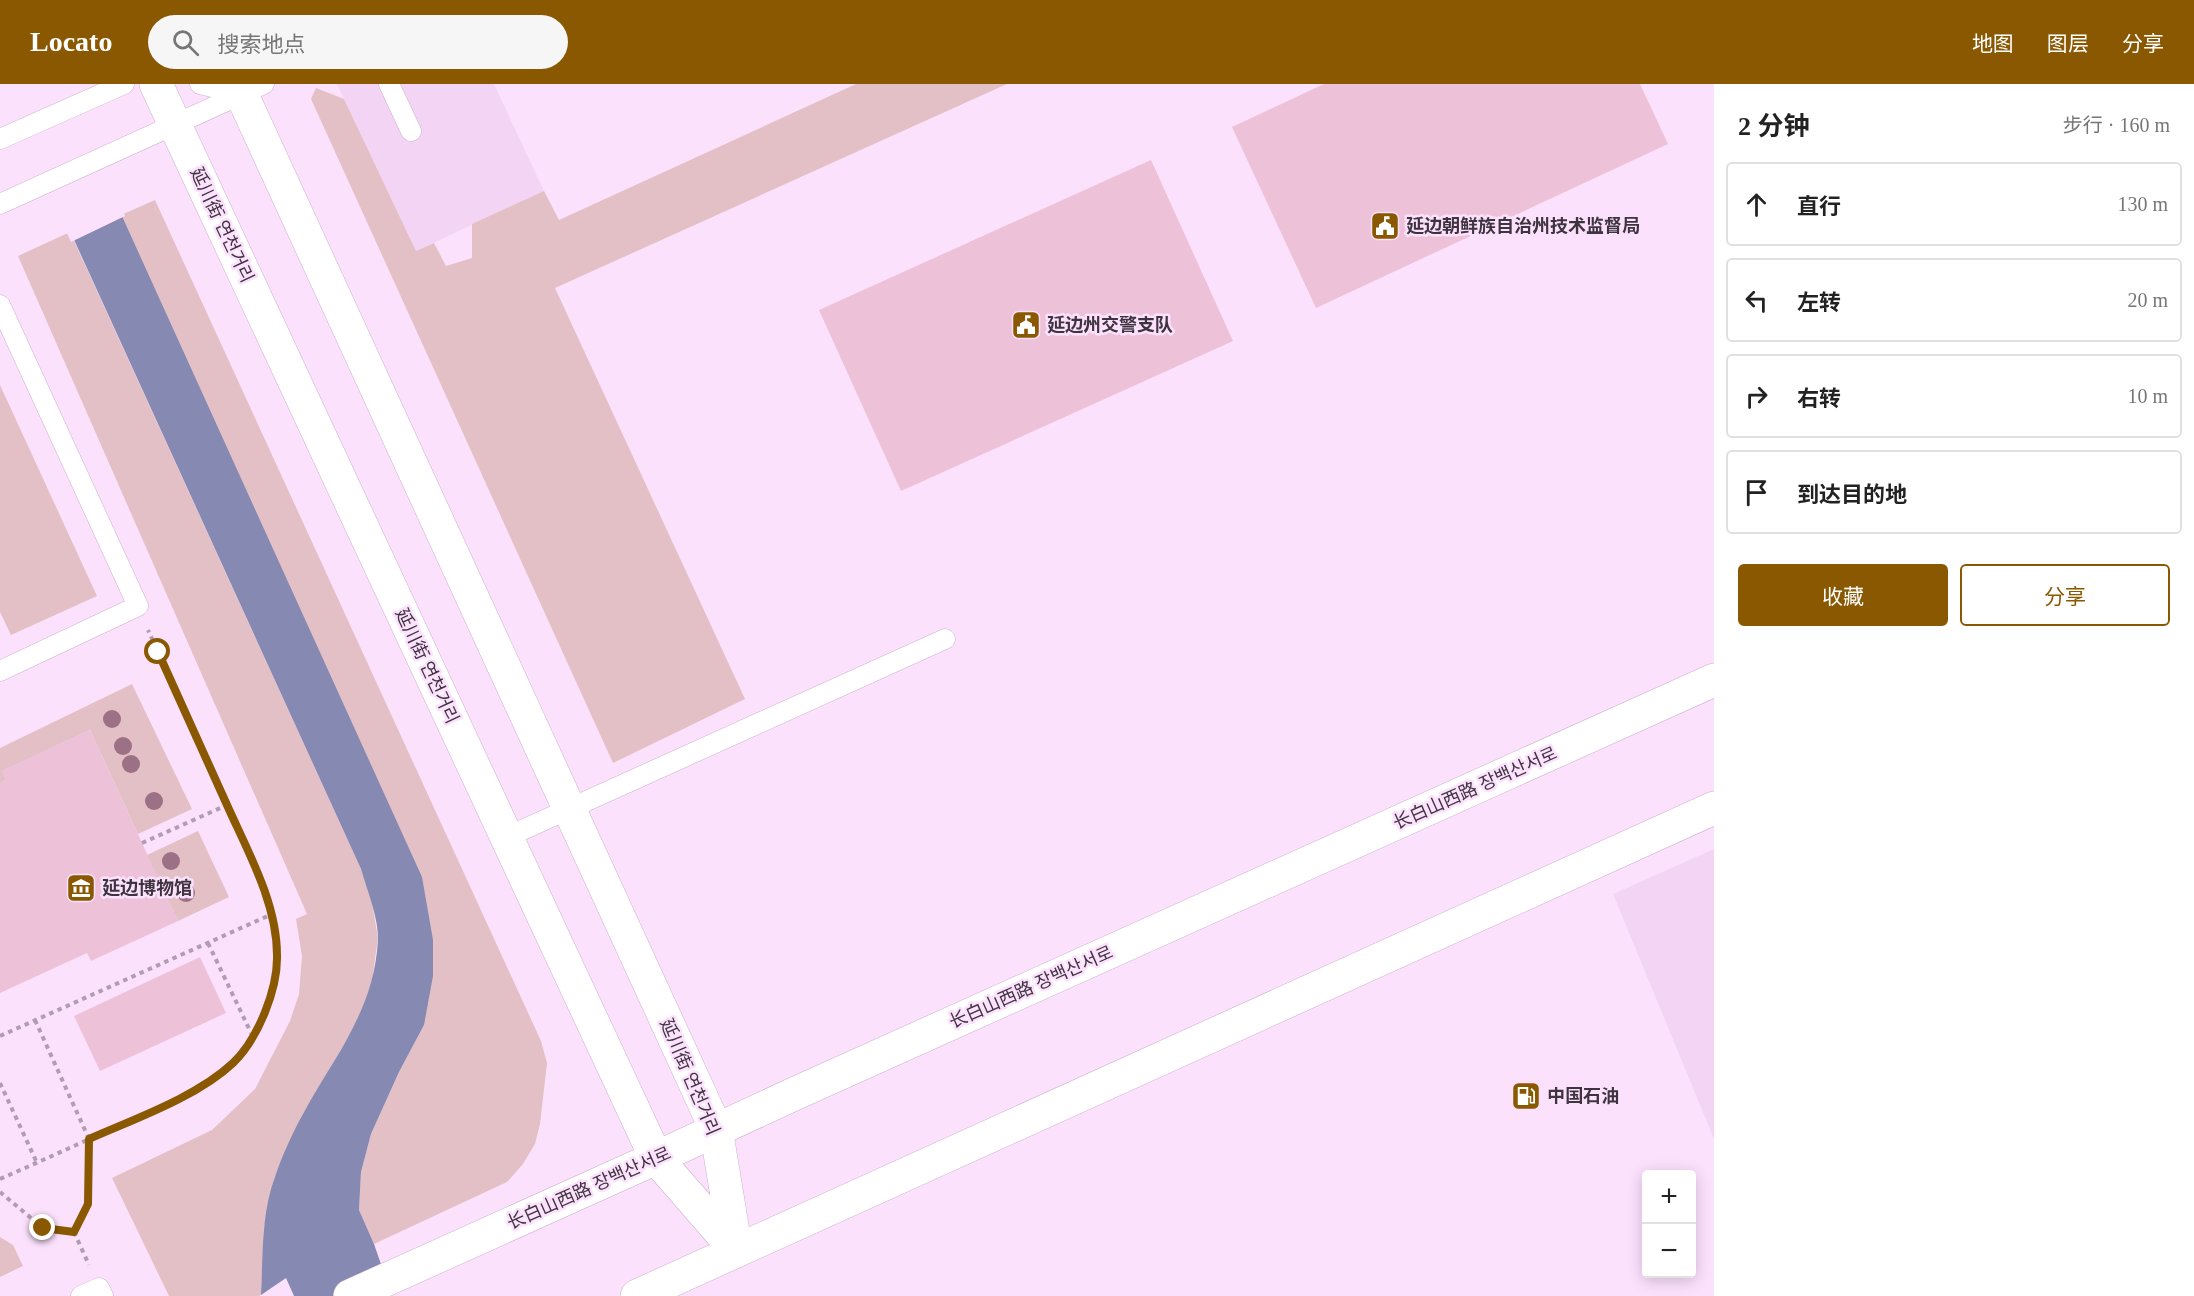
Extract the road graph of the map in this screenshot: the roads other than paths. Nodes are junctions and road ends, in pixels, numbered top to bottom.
1 (124, 84) edge
2 (156, 84) edge
3 (200, 84) edge
4 (389, 84) edge
5 (247, 87) edge
6 (175, 124) junction
7 (411, 131) dead end
8 (0, 139) edge
9 (0, 204) edge
10 (0, 305) edge
11 (945, 639) dead end
12 (0, 670) edge
13 (1714, 680) edge
14 (1714, 808) edge
15 (569, 809) junction
16 (507, 837) junction
17 (716, 1130) junction
18 (656, 1158) junction
19 (736, 1250) junction
20 (101, 1292) edge
21 (81, 1296) edge
22 (350, 1296) edge
23 (637, 1296) edge

1 - 8 lane
2 - 6 main road, 延川街 연천거리
3 - 5 lane
4 - 7 lane
5 - 6 lane
5 - 15 main road, 延川街 연천거리
6 - 9 lane
6 - 16 main road, 延川街 연천거리
10 - 12 lane
11 - 15 lane
13 - 17 main road, 长白山西路 장백산서로
14 - 19 main road
15 - 16 lane
15 - 17 main road, 延川街 연천거리
16 - 18 main road, 延川街 연천거리
17 - 18 main road, 长白山西路 장백산서로
17 - 19 main road, 延川街 연천거리
18 - 19 main road, 延川街 연천거리
18 - 22 main road, 长白山西路 장백산서로
19 - 23 main road
20 - 21 lane

